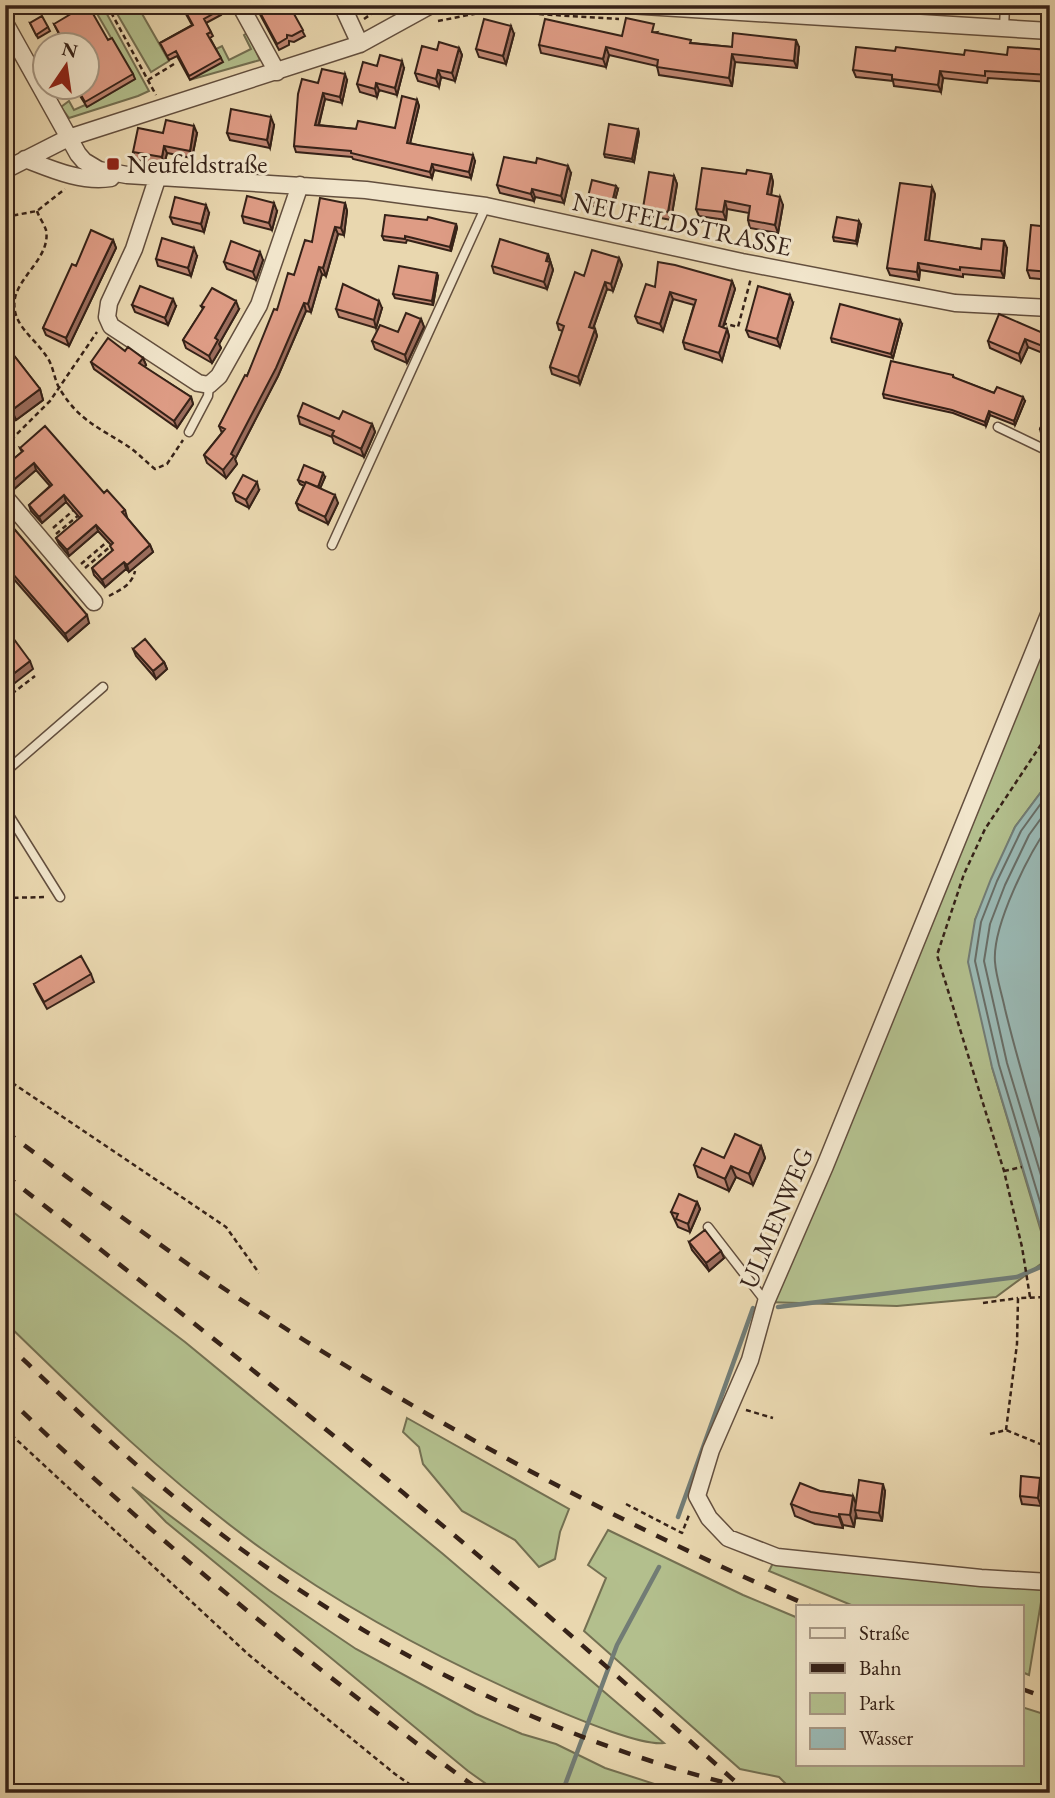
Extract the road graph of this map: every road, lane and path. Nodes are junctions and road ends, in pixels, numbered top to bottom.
1 (107, 5) edge
2 (240, 5) edge
3 (342, 5) edge
4 (431, 5) edge
5 (535, 5) edge
6 (1005, 5) edge
7 (654, 6) edge
8 (828, 11) edge
9 (625, 12) edge
10 (534, 14) junction
11 (431, 22) dead end
12 (5, 23) edge
13 (1003, 28) junction
14 (1050, 31) edge
15 (360, 44) junction
16 (20, 51) junction
17 (5, 59) edge
18 (174, 64) dead end
19 (276, 72) junction
20 (148, 80) junction
21 (163, 107) junction
22 (68, 138) junction
23 (5, 158) edge
24 (25, 159) junction
25 (5, 170) edge
26 (76, 175) junction
27 (127, 175) junction
28 (158, 176) junction
29 (300, 185) junction
30 (486, 206) junction
31 (37, 211) junction
32 (5, 217) edge
33 (754, 264) junction
34 (1050, 308) edge
35 (107, 317) junction
36 (716, 322) edge
37 (209, 385) junction
38 (58, 388) junction
39 (999, 427) dead end
40 (189, 432) joint
41 (5, 446) edge
42 (1050, 453) edge
43 (5, 497) edge
44 (79, 506) edge
45 (84, 510) edge
46 (109, 540) edge
47 (42, 541) junction
48 (112, 545) edge
49 (332, 545) dead end
50 (135, 571) dead end
51 (71, 576) junction
52 (94, 602) joint
53 (1050, 612) edge
54 (35, 676) dead end
55 (103, 687) dead end
56 (5, 699) edge
57 (1050, 731) edge
58 (1042, 740) junction
59 (1050, 747) edge
60 (5, 772) edge
61 (5, 808) edge
62 (60, 897) joint
63 (5, 898) edge
64 (5, 1078) edge
65 (1022, 1167) dead end
66 (1004, 1171) junction
67 (708, 1227) dead end
68 (259, 1273) dead end
69 (1030, 1297) junction
70 (1050, 1297) edge
71 (1018, 1298) junction
72 (766, 1302) junction
73 (983, 1303) dead end
74 (732, 1405) junction
75 (773, 1418) dead end
76 (5, 1429) edge
77 (1006, 1430) junction
78 (990, 1434) dead end
79 (1050, 1448) edge
80 (626, 1504) dead end
81 (681, 1533) dead end
82 (1050, 1582) edge
83 (422, 1793) edge

1 - 20 path
2 - 19 street
3 - 15 street
4 - 15 street
5 - 10 path
6 - 13 lane
7 - 8 street
7 - 9 street
8 - 13 street
9 - 10 path
10 - 11 path
12 - 16 street, NEUFELDSTRASSE
13 - 14 street
15 - 19 street
16 - 17 street
16 - 22 street, NEUFELDSTRASSE
18 - 20 path
19 - 21 street
20 - 21 path
21 - 22 street
22 - 24 street
22 - 27 street, NEUFELDSTRASSE
23 - 24 lane
24 - 25 street
24 - 26 street
26 - 27 street
26 - 31 path
27 - 28 street, NEUFELDSTRASSE
28 - 29 street, NEUFELDSTRASSE
28 - 35 street
29 - 30 street, NEUFELDSTRASSE
29 - 37 street
30 - 33 street, NEUFELDSTRASSE
30 - 49 lane
31 - 32 path
31 - 38 path
33 - 34 street, NEUFELDSTRASSE
33 - 36 path
35 - 37 street
35 - 38 path
37 - 40 lane
38 - 40 path
38 - 41 path
39 - 42 lane
43 - 47 street
44 - 47 path
45 - 47 path
46 - 51 path
47 - 51 street
48 - 51 path
50 - 52 path
51 - 52 street
53 - 72 street, ULMENWEG
54 - 56 path
55 - 60 lane
57 - 58 path
58 - 59 path
58 - 66 path
61 - 62 lane
62 - 63 path
64 - 68 path
65 - 66 path
66 - 69 path
67 - 72 lane
69 - 70 path
69 - 71 path
71 - 73 path
71 - 77 path
72 - 74 street, ULMENWEG
74 - 75 path
74 - 82 street, ULMENWEG
76 - 83 path
77 - 78 path
77 - 79 path
80 - 81 path

